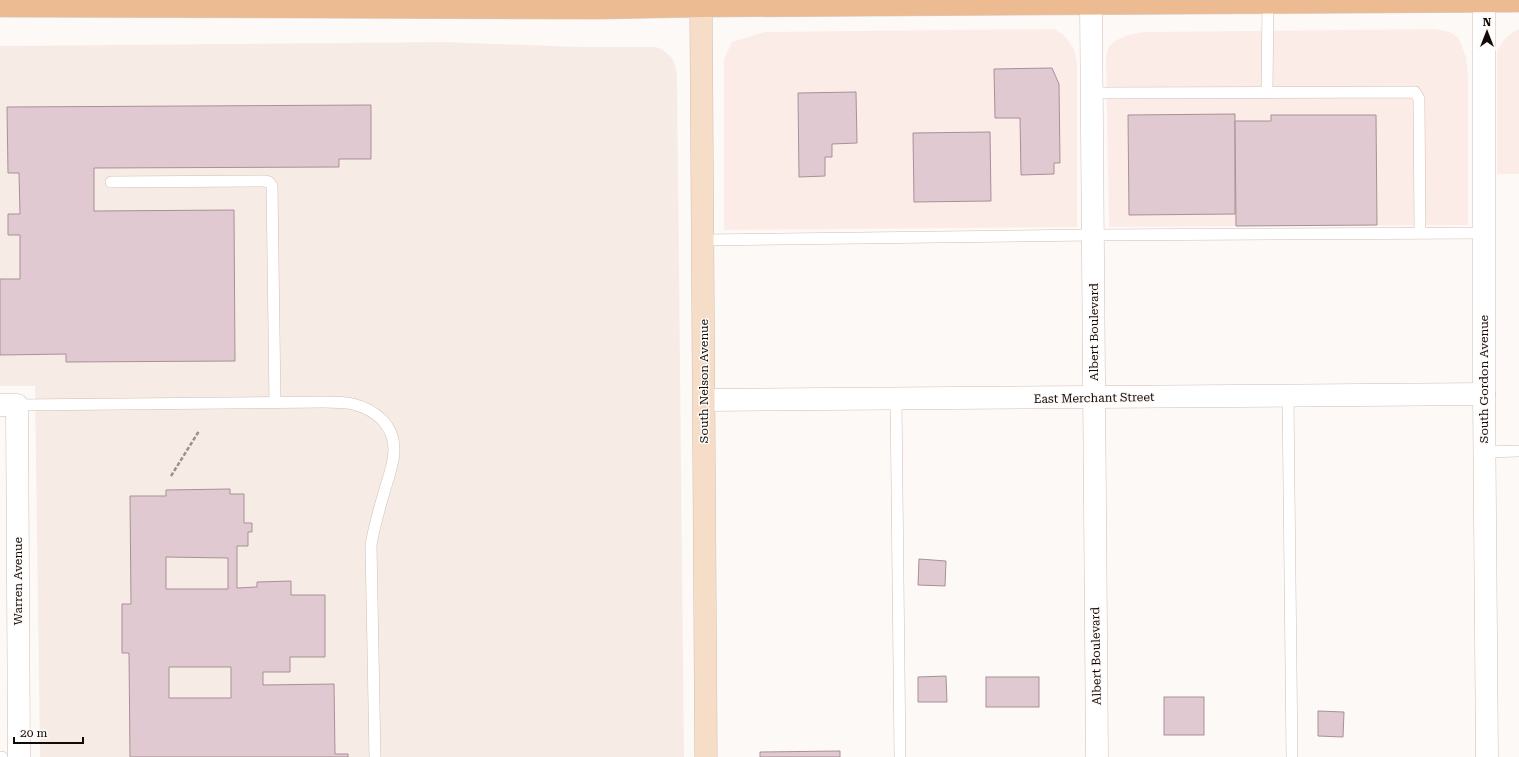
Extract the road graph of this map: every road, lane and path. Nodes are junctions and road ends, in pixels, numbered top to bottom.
1 (1268, 1) edge
2 (1519, 1) edge
3 (943, 2) edge
4 (1052, 2) edge
5 (1091, 2) edge
6 (1155, 2) edge
7 (1484, 2) junction
8 (30, 3) edge
9 (386, 4) edge
10 (524, 4) edge
11 (599, 4) edge
12 (0, 6) edge
13 (701, 6) junction
14 (1267, 92) junction
15 (1092, 93) junction
16 (111, 182) dead end
17 (1420, 233) junction
18 (1484, 233) junction
19 (1093, 235) junction
20 (703, 240) junction
21 (1484, 394) junction
22 (1288, 396) junction
23 (1094, 398) junction
24 (896, 399) junction
25 (704, 400) junction
26 (275, 402) junction
27 (8, 405) edge
28 (199, 430) dead end
29 (1519, 451) edge
30 (1484, 452) junction
31 (171, 476) dead end
32 (19, 757) edge
33 (375, 757) edge
34 (706, 757) edge
35 (900, 757) edge
36 (1097, 757) edge
37 (1292, 757) edge
38 (1487, 757) edge

1 - 6 main road
1 - 7 main road
1 - 14 lane
2 - 7 main road
3 - 4 main road
3 - 13 main road
4 - 5 main road
5 - 6 main road
5 - 15 street, Albert Boulevard
7 - 18 street, South Gordon Avenue
8 - 9 main road
8 - 12 main road
9 - 10 main road
10 - 11 main road
11 - 13 main road
13 - 20 main road, South Nelson Avenue
14 - 15 lane
14 - 17 lane
15 - 19 street, Albert Boulevard
16 - 26 lane
17 - 18 lane
17 - 19 lane
18 - 21 street, South Gordon Avenue
19 - 20 lane
19 - 23 street, Albert Boulevard
20 - 25 main road, South Nelson Avenue
21 - 22 street, East Merchant Street
21 - 30 street, South Gordon Avenue
22 - 23 street, East Merchant Street
22 - 37 lane
23 - 24 street, East Merchant Street
23 - 36 street, Albert Boulevard
24 - 25 street, East Merchant Street
24 - 35 lane
25 - 34 main road, South Nelson Avenue
26 - 27 lane
26 - 33 lane
27 - 32 street, Warren Avenue
28 - 31 path
29 - 30 lane
30 - 38 street, South Gordon Avenue

